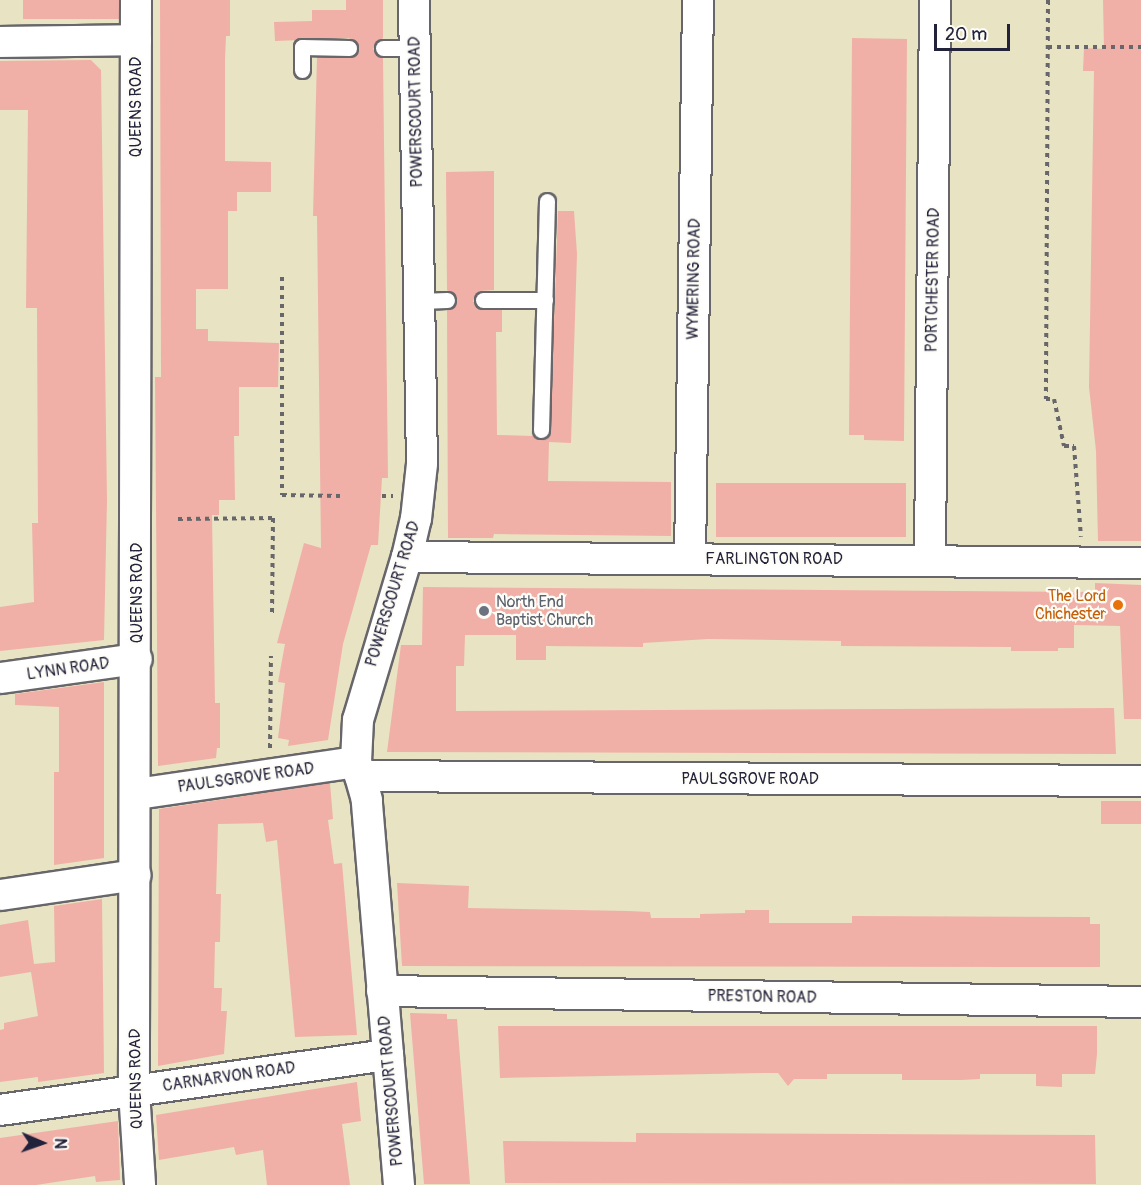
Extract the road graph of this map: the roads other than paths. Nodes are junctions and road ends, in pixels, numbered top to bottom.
1 (136, 0) edge
2 (414, 0) edge
3 (698, 0) edge
4 (935, 0) edge
5 (136, 40) junction
6 (0, 42) edge
7 (349, 48) dead end
8 (383, 48) dead end
9 (415, 48) junction
10 (302, 70) dead end
11 (547, 201) dead end
12 (483, 300) dead end
13 (545, 300) junction
14 (541, 430) dead end
15 (407, 557) junction
16 (690, 559) junction
17 (930, 560) junction
18 (1141, 563) edge
19 (137, 659) junction
20 (0, 678) edge
21 (358, 769) junction
22 (1141, 781) edge
23 (137, 794) junction
24 (136, 875) junction
25 (0, 895) edge
26 (382, 992) junction
27 (1141, 1002) edge
28 (388, 1055) junction
29 (134, 1090) junction
30 (0, 1110) edge
31 (140, 1185) edge
32 (399, 1185) edge

1 - 5 street, QUEENS ROAD
2 - 9 street, POWERSCOURT ROAD
3 - 16 street, WYMERING ROAD
4 - 17 street, PORTCHESTER ROAD
5 - 6 street
5 - 19 street, QUEENS ROAD
7 - 10 lane
8 - 9 lane
9 - 15 street, POWERSCOURT ROAD
11 - 13 lane
12 - 13 lane
13 - 14 lane
15 - 16 street, FARLINGTON ROAD
15 - 21 street, POWERSCOURT ROAD
16 - 17 street, FARLINGTON ROAD
17 - 18 street, FARLINGTON ROAD
19 - 20 street, LYNN ROAD
19 - 23 street, QUEENS ROAD
21 - 22 street, PAULSGROVE ROAD
21 - 23 street, PAULSGROVE ROAD
21 - 26 street, POWERSCOURT ROAD
23 - 24 street, QUEENS ROAD
24 - 25 street
24 - 29 street, QUEENS ROAD
26 - 27 street, PRESTON ROAD
26 - 28 street, POWERSCOURT ROAD
28 - 29 street, CARNARVON ROAD
28 - 32 street, POWERSCOURT ROAD
29 - 30 street, CARNARVON ROAD
29 - 31 street, QUEENS ROAD

